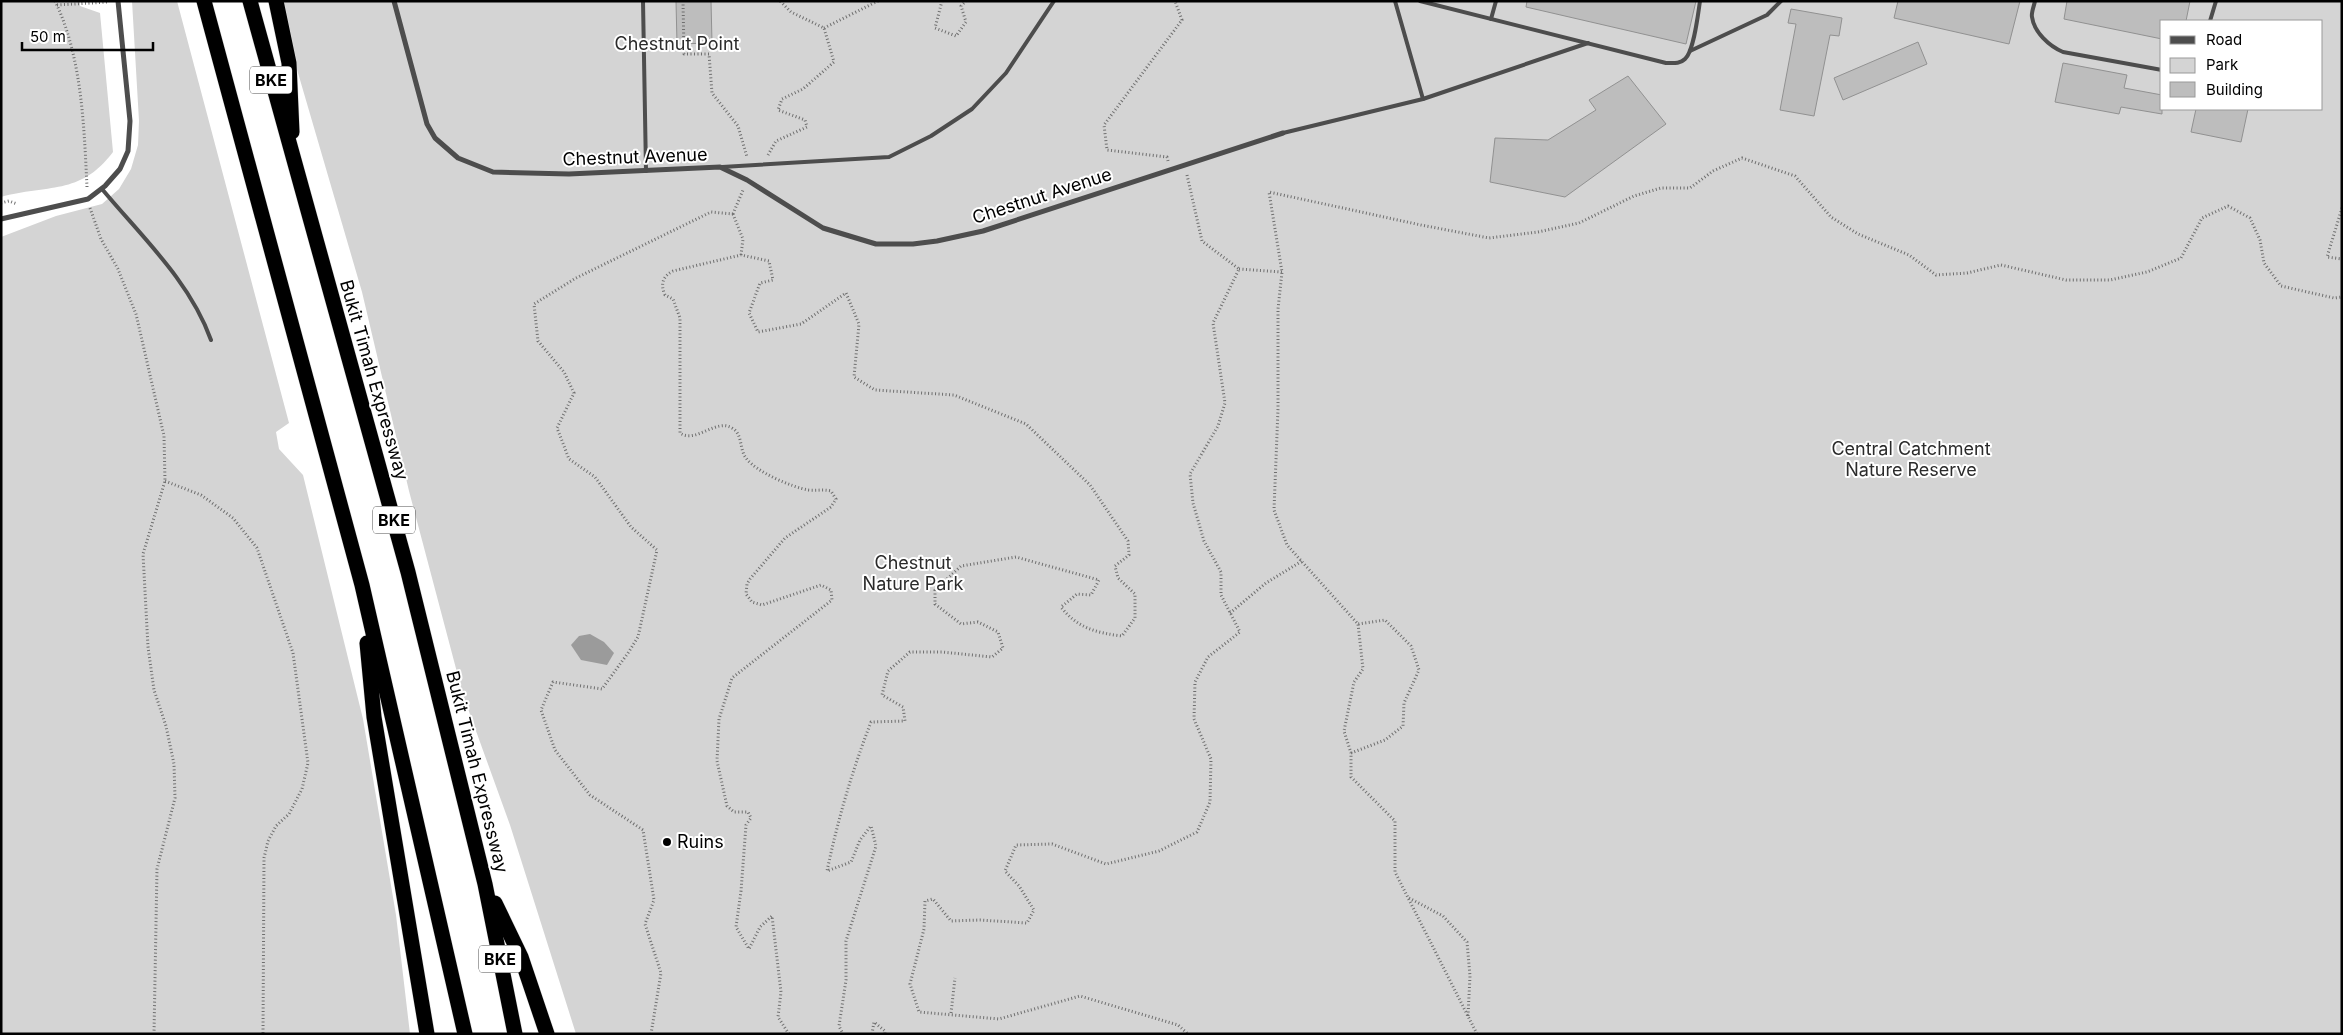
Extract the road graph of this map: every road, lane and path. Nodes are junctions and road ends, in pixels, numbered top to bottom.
1 (113, 1) edge
2 (118, 1) edge
3 (204, 1) edge
4 (250, 1) edge
5 (276, 1) edge
6 (394, 1) edge
7 (643, 1) edge
8 (683, 1) edge
9 (780, 1) edge
10 (878, 1) edge
11 (942, 1) edge
12 (966, 1) edge
13 (1054, 1) edge
14 (1175, 1) edge
15 (1395, 1) edge
16 (1420, 1) edge
17 (1496, 1) edge
18 (1700, 1) edge
19 (1781, 1) edge
20 (2035, 1) edge
21 (2216, 1) edge
22 (56, 3) edge
23 (1491, 19) junction
24 (2210, 20) edge
25 (824, 28) junction
26 (1588, 43) junction
27 (1690, 51) junction
28 (2160, 70) edge
29 (1423, 99) junction
30 (1283, 133) joint
31 (293, 158) junction
32 (763, 164) junction
33 (1185, 164) junction
34 (750, 166) junction
35 (720, 167) junction
36 (1170, 169) junction
37 (646, 170) junction
38 (747, 180) junction
39 (102, 189) junction
40 (88, 199) junction
41 (2342, 208) edge
42 (733, 214) junction
43 (1, 219) edge
44 (742, 255) junction
45 (2342, 259) edge
46 (1238, 269) junction
47 (1282, 272) junction
48 (2342, 297) edge
49 (211, 340) dead end
50 (165, 481) junction
51 (1302, 561) junction
52 (362, 585) junction
53 (1230, 613) junction
54 (1358, 624) junction
55 (1351, 753) junction
56 (485, 884) junction
57 (1408, 898) junction
58 (955, 978) dead end
59 (952, 1013) junction
60 (1468, 1017) junction
61 (154, 1034) edge
62 (263, 1034) edge
63 (427, 1034) edge
64 (465, 1034) edge
65 (515, 1034) edge
66 (547, 1034) edge
67 (651, 1034) edge
68 (789, 1034) edge
69 (843, 1034) edge
70 (872, 1034) edge
71 (885, 1034) edge
72 (1188, 1034) edge
73 (1476, 1034) edge

1 - 22 path
2 - 39 street
3 - 52 highway, BKE
4 - 31 highway, Bukit Timah Expressway / BKE
5 - 31 highway
6 - 37 street, Chestnut Avenue
7 - 37 lane
8 - 34 path
9 - 25 path
10 - 25 path
11 - 12 path
13 - 32 lane
14 - 36 path
15 - 29 lane
16 - 23 lane
17 - 23 lane
18 - 27 lane
19 - 27 lane
20 - 28 lane
21 - 24 lane
22 - 40 path
23 - 26 lane
25 - 32 path
26 - 27 lane
26 - 29 lane
29 - 30 lane
30 - 33 street, Chestnut Avenue
31 - 56 highway, Bukit Timah Expressway / BKE
32 - 34 lane
33 - 36 street, Chestnut Avenue
33 - 46 path
34 - 35 lane
35 - 37 street, Chestnut Avenue
35 - 38 street, Chestnut Avenue
36 - 38 street, Chestnut Avenue
38 - 42 path
39 - 40 street
39 - 49 lane
40 - 43 street
40 - 50 path
41 - 45 path
42 - 44 path
42 - 67 path
44 - 68 path
44 - 69 path
46 - 47 path
46 - 53 path
47 - 48 path
47 - 51 path
50 - 61 path
50 - 62 path
51 - 53 path
51 - 54 path
52 - 63 highway
52 - 64 highway, BKE
53 - 59 path
54 - 55 path
54 - 55 path
55 - 57 path
56 - 65 highway, Bukit Timah Expressway / BKE
56 - 66 highway
57 - 60 path
57 - 60 path
58 - 59 path
59 - 72 path
60 - 73 path
70 - 71 path

